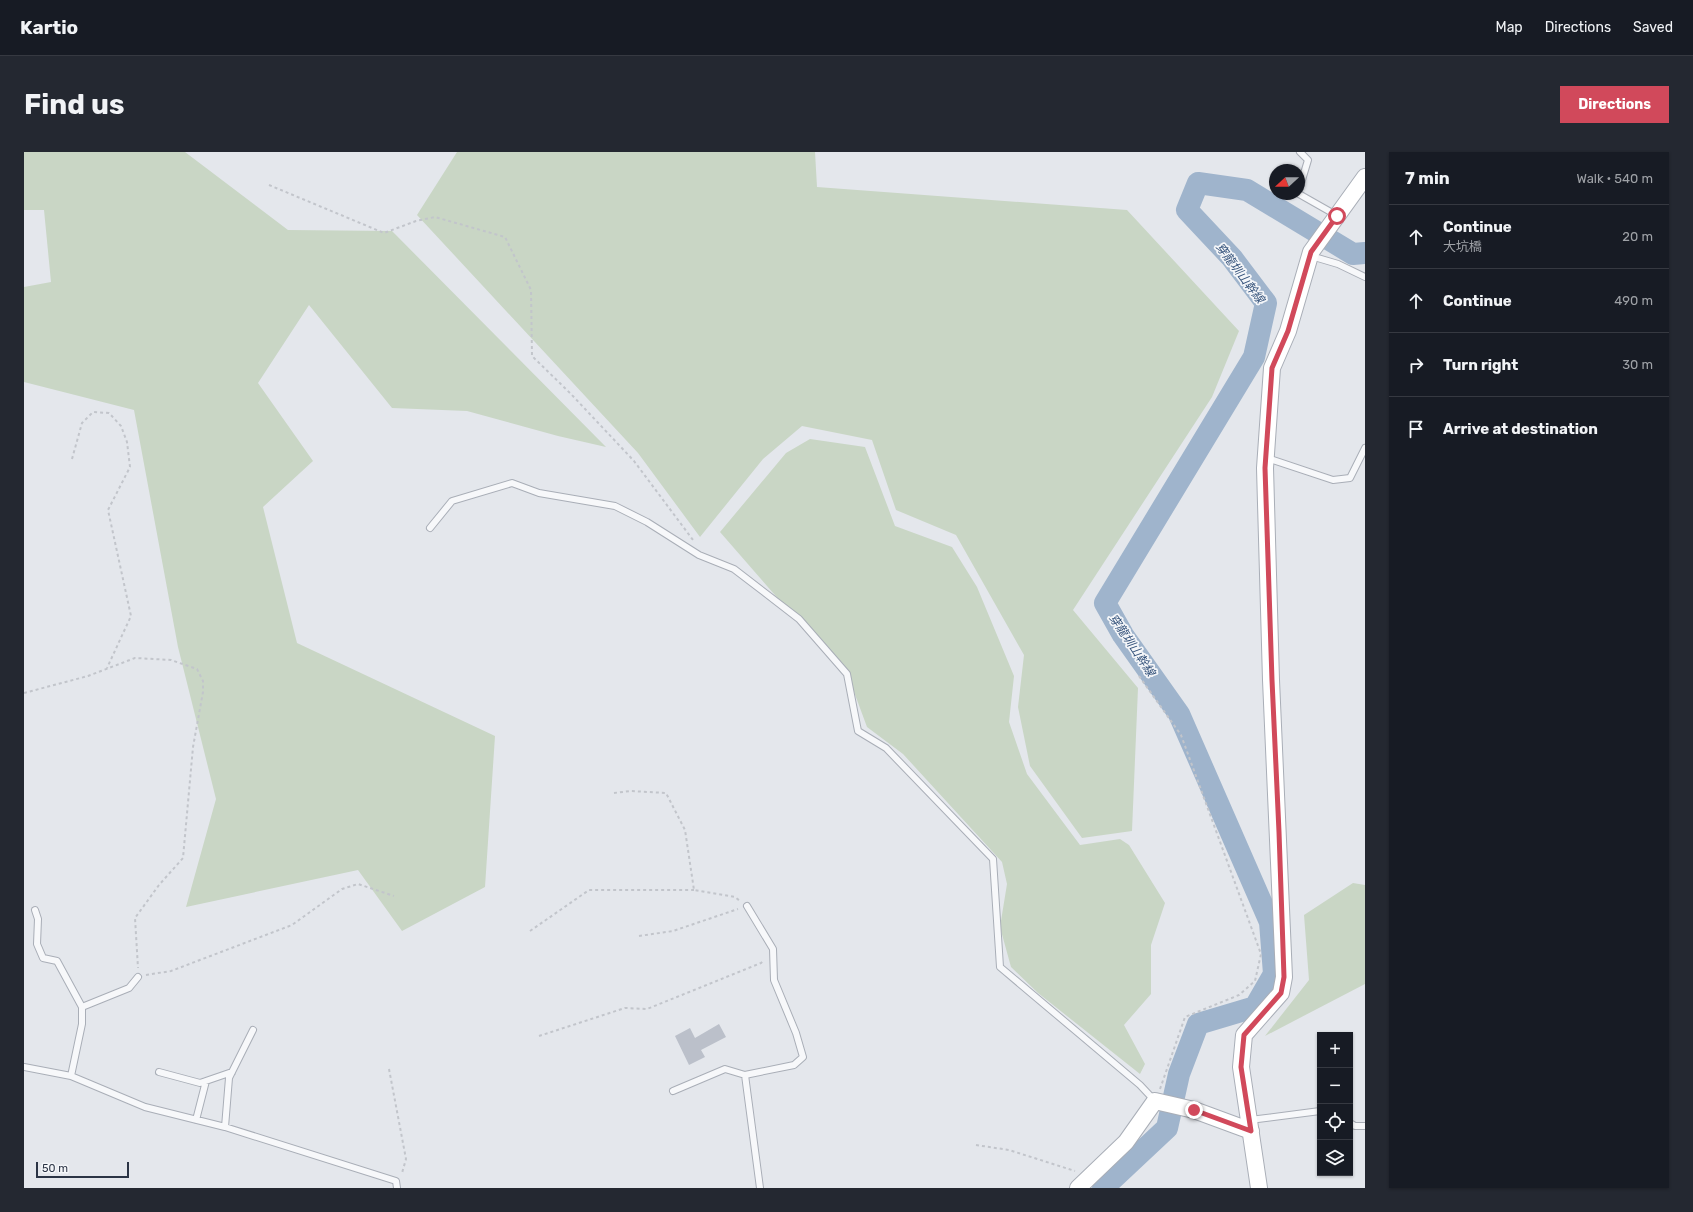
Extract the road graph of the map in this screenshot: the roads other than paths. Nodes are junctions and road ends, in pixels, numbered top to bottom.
1 (1300, 152) edge
2 (1305, 170) edge
3 (1365, 177) edge
4 (1305, 198) edge
5 (1336, 218) junction
6 (1311, 254) junction
7 (1365, 277) edge
8 (1365, 448) edge
9 (1266, 458) junction
10 (430, 528) dead end
11 (747, 906) road end
12 (35, 910) dead end
13 (138, 977) road end
14 (82, 1007) junction
15 (253, 1030) dead end
16 (24, 1067) edge
17 (159, 1072) dead end
18 (232, 1072) junction
19 (745, 1074) junction
20 (71, 1076) junction
21 (206, 1081) junction
22 (673, 1091) dead end
23 (1155, 1101) junction
24 (1317, 1112) edge
25 (196, 1120) junction
26 (1353, 1125) edge
27 (1250, 1126) junction
28 (1365, 1126) edge
29 (225, 1127) junction
30 (396, 1188) edge
31 (760, 1188) edge
32 (1078, 1188) edge
33 (1259, 1188) edge

1 - 2 lane
3 - 5 street
4 - 5 lane
5 - 6 street
6 - 7 lane
6 - 9 street
8 - 9 lane
9 - 27 street
10 - 23 lane
11 - 19 lane
12 - 14 lane
13 - 14 lane
14 - 20 lane
15 - 18 lane
16 - 20 lane
17 - 21 lane
18 - 21 lane
18 - 29 lane
19 - 22 lane
19 - 31 lane
20 - 25 lane
21 - 25 lane
23 - 27 street
23 - 32 street
24 - 27 lane
25 - 29 lane
26 - 28 lane
27 - 33 street
29 - 30 lane

